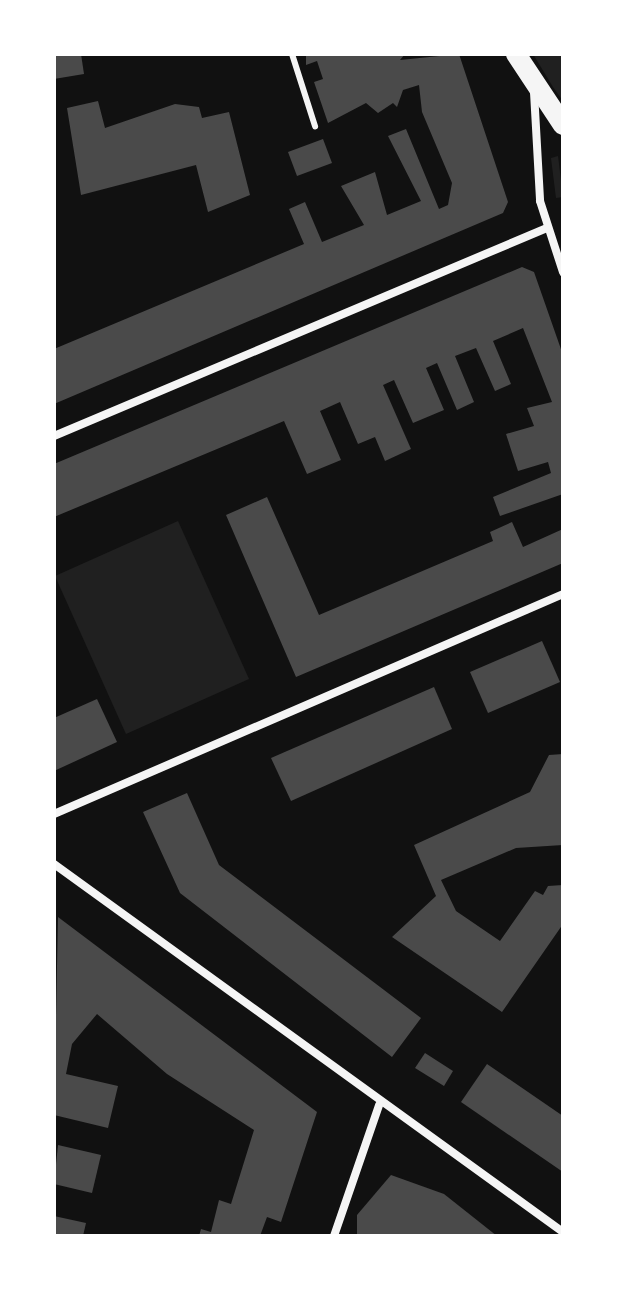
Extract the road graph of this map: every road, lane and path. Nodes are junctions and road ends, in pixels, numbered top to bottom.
1 (292, 54) edge
2 (516, 54) edge
3 (533, 83) junction
4 (563, 125) edge
5 (315, 126) dead end
6 (547, 228) junction
7 (563, 272) edge
8 (54, 436) edge
9 (563, 594) edge
10 (54, 814) edge
11 (54, 864) edge
12 (379, 1105) junction
13 (563, 1232) edge
14 (334, 1236) edge

1 - 5 lane
2 - 3 main road
3 - 4 main road
3 - 6 street
6 - 7 street
6 - 8 street
9 - 10 street
11 - 12 street
12 - 13 street
12 - 14 street

